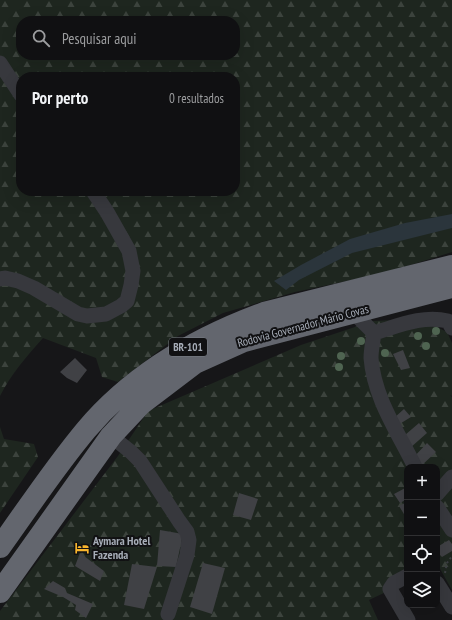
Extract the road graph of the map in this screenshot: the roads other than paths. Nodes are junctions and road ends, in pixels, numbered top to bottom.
1 (0, 64) edge
2 (16, 88) edge
3 (96, 196) edge
4 (452, 266) edge
5 (0, 279) edge
6 (452, 287) edge
7 (353, 312) junction
8 (452, 328) edge
9 (374, 333) junction
10 (111, 436) junction
11 (413, 464) edge
12 (452, 477) edge
13 (440, 491) edge
14 (440, 511) edge
15 (452, 530) edge
16 (0, 547) edge
17 (404, 577) edge
18 (440, 579) edge
19 (3, 588) edge
20 (452, 607) edge
21 (168, 614) dead end
22 (408, 620) edge

1 - 2 street
3 - 5 street
4 - 16 highway, Rodovia Governador Mário Covas / BR-101
6 - 7 highway, Rodovia Governador Mário Covas / BR-101
7 - 9 street
7 - 10 highway, Rodovia Governador Mário Covas / BR-101
8 - 9 street
9 - 11 street
10 - 19 highway, Rodovia Governador Mário Covas / BR-101
10 - 21 street
12 - 13 street
14 - 15 street
17 - 22 street
18 - 20 street

